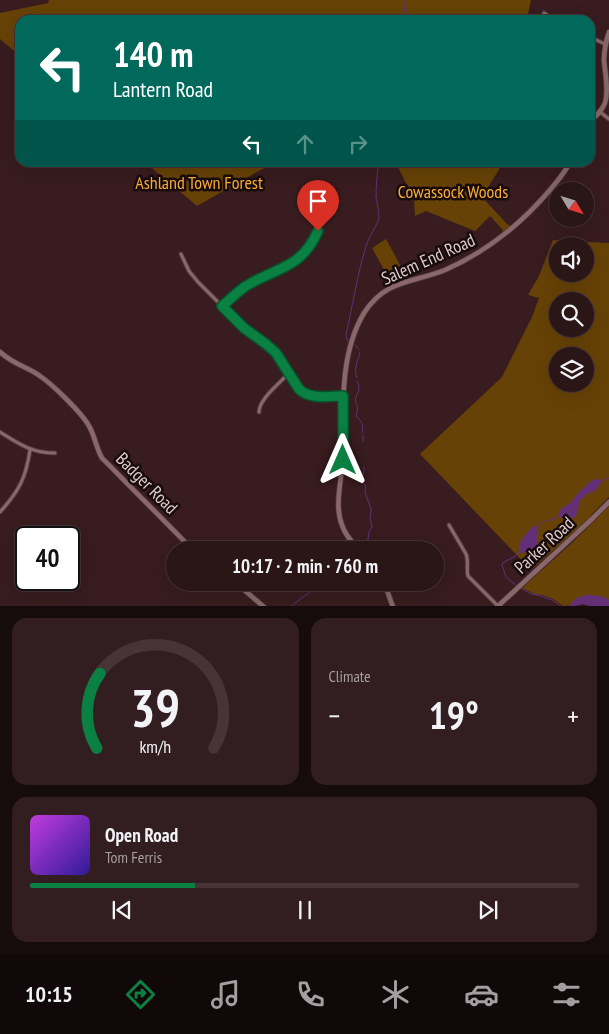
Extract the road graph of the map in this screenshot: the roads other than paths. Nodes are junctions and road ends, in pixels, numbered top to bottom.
1 (544, 13) dead end
2 (547, 15) edge
3 (609, 32) edge
4 (595, 39) edge
5 (605, 44) junction
6 (600, 112) junction
7 (595, 116) edge
8 (609, 119) edge
9 (567, 167) edge
10 (328, 190) dead end
11 (181, 254) dead end
12 (222, 306) junction
13 (0, 352) edge
14 (289, 374) junction
15 (343, 396) junction
16 (260, 412) dead end
17 (0, 432) edge
18 (30, 450) junction
19 (55, 453) dead end
20 (609, 502) edge
21 (0, 512) edge
22 (449, 525) dead end
23 (184, 541) edge
24 (352, 541) edge
25 (246, 591) edge
26 (388, 591) edge
27 (264, 606) edge
28 (394, 606) edge
29 (497, 606) edge

1 - 2 street
3 - 5 street
4 - 5 street
5 - 6 street
6 - 7 street
6 - 8 street
9 - 15 street, Salem End Road
10 - 12 street
11 - 12 street
12 - 14 street
13 - 23 street, Badger Road
14 - 15 street
14 - 16 street
15 - 24 street, Salem End Road
17 - 18 street
18 - 19 street
18 - 21 street
20 - 29 street, Parker Road
22 - 29 street
25 - 27 street
26 - 28 street

